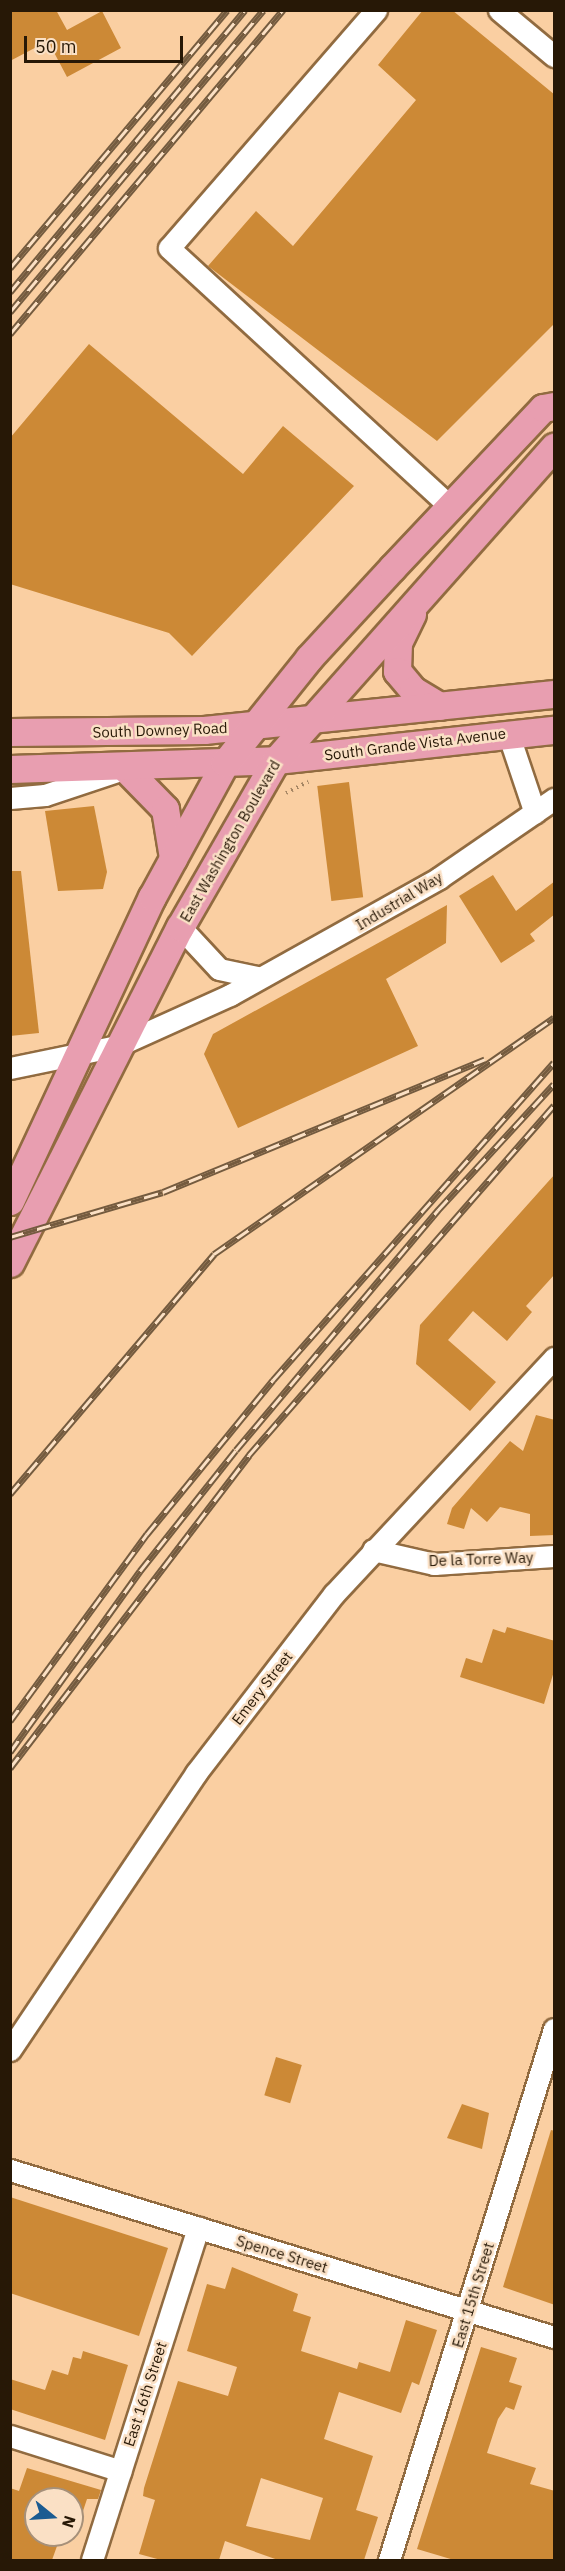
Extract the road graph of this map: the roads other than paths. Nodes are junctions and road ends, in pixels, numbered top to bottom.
1 (376, 10) edge
2 (499, 10) edge
3 (555, 56) edge
4 (555, 406) edge
5 (555, 447) edge
6 (450, 506) junction
7 (422, 594) junction
8 (555, 694) edge
9 (440, 706) junction
10 (309, 720) junction
11 (252, 725) junction
12 (555, 730) edge
13 (10, 732) edge
14 (508, 733) junction
15 (276, 760) junction
16 (225, 763) junction
17 (125, 768) junction
18 (10, 769) edge
19 (10, 798) edge
20 (555, 799) edge
21 (535, 813) junction
22 (173, 858) junction
23 (180, 927) junction
24 (257, 977) junction
25 (117, 1046) junction
26 (81, 1053) junction
27 (10, 1068) edge
28 (10, 1202) edge
29 (10, 1263) edge
30 (555, 1358) edge
31 (373, 1550) junction
32 (555, 1556) edge
33 (555, 2029) edge
34 (10, 2050) edge
35 (10, 2170) edge
36 (198, 2228) junction
37 (468, 2312) junction
38 (555, 2337) edge
39 (10, 2436) edge
40 (121, 2471) junction
41 (92, 2560) edge
42 (389, 2560) edge

1 - 6 street
2 - 3 street
4 - 6 main road
5 - 7 main road, East Washington Boulevard
6 - 11 main road
7 - 9 main road
7 - 10 main road, East Washington Boulevard
8 - 9 main road
9 - 10 main road
10 - 11 main road, South Downey Road
10 - 15 main road, East Washington Boulevard
11 - 13 main road, South Downey Road
11 - 16 main road
12 - 14 main road, South Grande Vista Avenue
14 - 15 main road, South Grande Vista Avenue
14 - 21 street
15 - 16 main road
15 - 23 main road, East Washington Boulevard
16 - 17 main road
16 - 22 main road
17 - 18 main road
17 - 19 street
17 - 22 main road
20 - 21 street, Industrial Way
21 - 24 street, Industrial Way
22 - 26 main road
23 - 24 street
23 - 25 main road, East Washington Boulevard
24 - 25 street, Industrial Way
25 - 26 street, Industrial Way
25 - 29 main road, East Washington Boulevard
26 - 27 street, Industrial Way
26 - 28 main road
30 - 31 street, Emery Street
31 - 32 street, De la Torre Way
31 - 34 street, Emery Street
33 - 37 street, East 15th Street
35 - 36 street, Spence Street
36 - 37 street, Spence Street
36 - 40 street, East 16th Street
37 - 38 street, Spence Street
37 - 42 street, East 15th Street
39 - 40 street
40 - 41 street, East 16th Street

